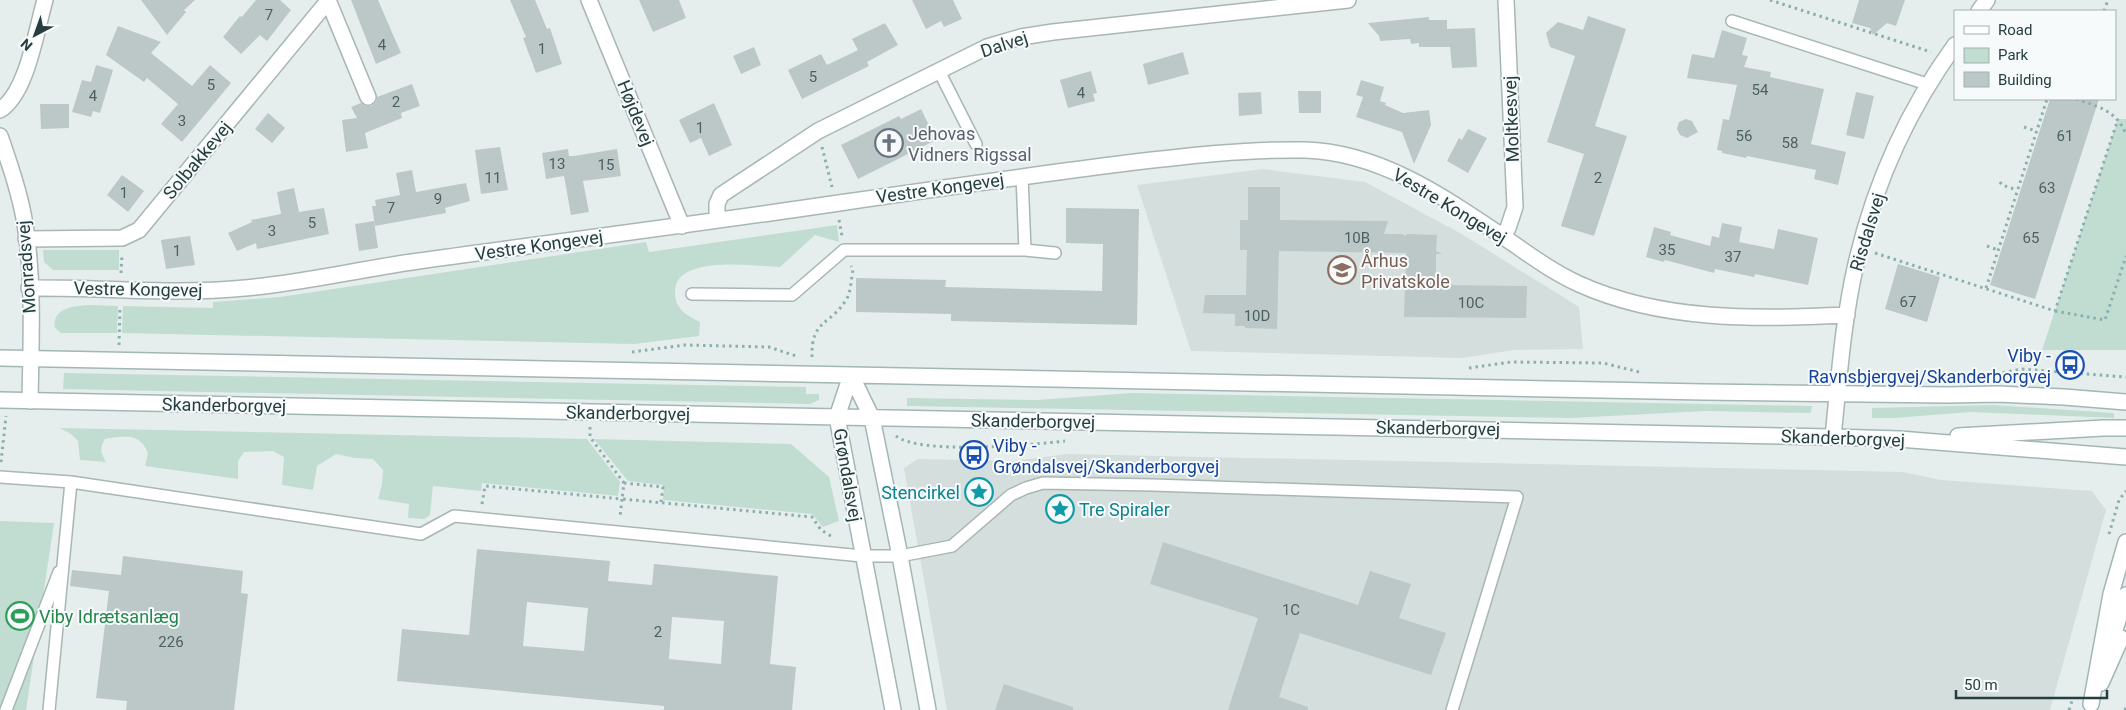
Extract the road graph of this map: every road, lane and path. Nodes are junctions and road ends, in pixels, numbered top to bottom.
1 (45, 0) edge
2 (589, 0) edge
3 (1348, 0) edge
4 (1506, 0) edge
5 (1770, 0) edge
6 (328, 1) edge
7 (1732, 21) dead end
8 (1952, 55) edge
9 (939, 70) junction
10 (1927, 84) junction
11 (368, 97) dead end
12 (2047, 100) edge
13 (2079, 100) edge
14 (0, 110) edge
15 (2118, 119) junction
16 (2024, 127) dead end
17 (2036, 131) junction
18 (2126, 132) edge
19 (0, 136) edge
20 (976, 144) dead end
21 (1022, 176) junction
22 (2000, 182) dead end
23 (2017, 190) junction
24 (717, 220) junction
25 (682, 226) junction
26 (1502, 236) junction
27 (26, 238) junction
28 (1987, 246) dead end
29 (1860, 249) junction
30 (844, 250) junction
31 (1025, 250) junction
32 (1998, 250) junction
33 (1055, 252) dead end
34 (2126, 256) edge
35 (29, 288) junction
36 (1986, 289) junction
37 (692, 294) dead end
38 (2055, 311) junction
39 (1847, 315) junction
40 (0, 358) edge
41 (30, 359) junction
42 (812, 360) dead end
43 (851, 375) junction
44 (1982, 377) dead end
45 (2126, 377) edge
46 (1838, 393) junction
47 (0, 400) edge
48 (30, 401) junction
49 (2126, 402) edge
50 (589, 412) junction
51 (837, 417) junction
52 (872, 418) junction
53 (2126, 428) edge
54 (5, 430) dead end
55 (895, 436) dead end
56 (1834, 437) junction
57 (1899, 439) junction
58 (1071, 440) dead end
59 (2, 452) dead end
60 (2126, 457) edge
61 (0, 477) edge
62 (71, 482) junction
63 (624, 483) junction
64 (622, 499) junction
65 (661, 502) junction
66 (480, 519) junction
67 (619, 532) junction
68 (838, 541) dead end
69 (2126, 542) edge
70 (862, 556) junction
71 (900, 556) junction
72 (64, 559) junction
73 (2126, 595) edge
74 (2126, 628) edge
75 (2090, 707) edge
76 (6, 710) edge
77 (49, 710) edge
78 (893, 710) edge
79 (928, 710) edge
80 (1452, 710) edge

1 - 14 street
2 - 25 street, Højdevej
3 - 9 street, Dalvej
4 - 26 street, Moltkesvej
5 - 8 path
6 - 11 street
6 - 27 street, Solbakkevej
7 - 10 lane
8 - 10 street, Risdalsvej
9 - 20 lane
9 - 24 street, Dalvej
10 - 29 street, Risdalsvej
12 - 17 path
13 - 15 path
15 - 18 path
15 - 38 path
16 - 17 path
17 - 23 path
19 - 27 street, Monradsvej
21 - 24 street, Vestre Kongevej
21 - 26 street, Vestre Kongevej
21 - 31 lane
22 - 23 path
23 - 32 path
24 - 25 street, Vestre Kongevej
25 - 35 street, Vestre Kongevej
26 - 39 street, Vestre Kongevej
27 - 35 street, Monradsvej
28 - 32 path
29 - 36 path
29 - 39 street, Risdalsvej
30 - 31 lane
30 - 37 lane
30 - 42 path
31 - 33 lane
32 - 36 path
34 - 38 path
35 - 41 street, Monradsvej
36 - 38 path
39 - 46 street, Risdalsvej
40 - 41 street
41 - 43 street
41 - 48 street, Monradsvej
43 - 46 street
43 - 51 street, Grøndalsvej
43 - 52 street, Grøndalsvej
44 - 45 path
46 - 49 street
46 - 56 street, Risdalsvej
47 - 48 street, Skanderborgvej
48 - 50 street, Skanderborgvej
50 - 51 street, Skanderborgvej
50 - 63 path
51 - 52 street, Skanderborgvej
51 - 70 street, Grøndalsvej
52 - 56 street, Skanderborgvej
52 - 71 street, Grøndalsvej
53 - 57 street
54 - 59 path
55 - 58 path
56 - 57 street, Skanderborgvej
57 - 60 street, Skanderborgvej
61 - 62 lane
62 - 66 lane
62 - 72 lane
63 - 64 path
63 - 65 path
64 - 65 path
64 - 66 path
64 - 67 path
65 - 68 path
66 - 67 lane
67 - 70 lane
69 - 75 street
70 - 71 lane
70 - 78 street, Grøndalsvej
71 - 79 street, Grøndalsvej
71 - 80 lane
72 - 76 lane
72 - 77 lane
73 - 75 street
74 - 75 street

